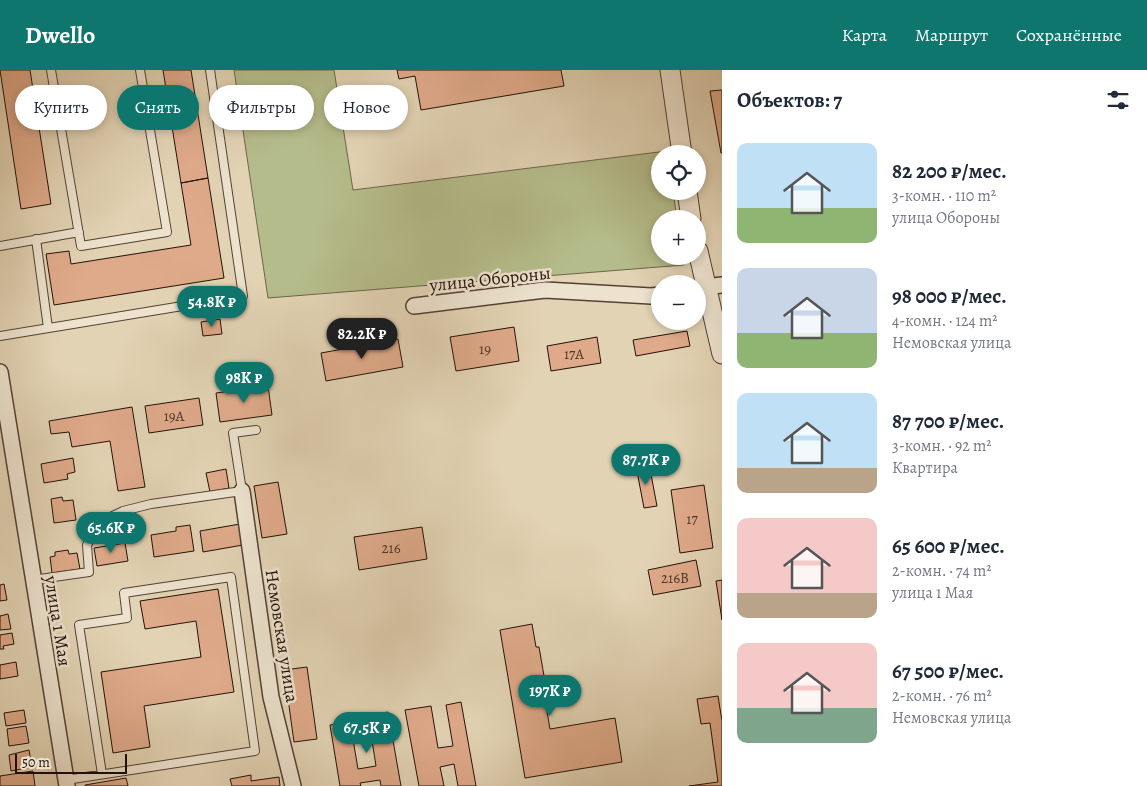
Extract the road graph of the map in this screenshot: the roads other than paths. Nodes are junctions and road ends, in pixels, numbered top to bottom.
1 (52, 70) edge
2 (140, 70) edge
3 (210, 70) edge
4 (670, 70) edge
5 (681, 145) edge
6 (79, 232) junction
7 (36, 239) junction
8 (0, 246) edge
9 (702, 265) edge
10 (708, 287) edge
11 (651, 296) edge
12 (414, 306) dead end
13 (48, 328) junction
14 (0, 336) edge
15 (722, 354) edge
16 (0, 372) edge
17 (3, 412) edge
18 (256, 430) dead end
19 (242, 491) junction
20 (33, 580) junction
21 (102, 774) junction
22 (66, 783) edge
23 (293, 786) edge

1 - 6 lane
2 - 6 lane
3 - 13 lane
4 - 5 street
6 - 7 lane
7 - 8 lane
7 - 13 lane
9 - 10 street
10 - 15 street
11 - 12 street, улица Обороны
13 - 14 lane
16 - 17 street, улица 1 Мая
17 - 20 street, улица 1 Мая
18 - 19 lane
19 - 20 lane
19 - 23 street, Немовская улица
20 - 22 street, улица 1 Мая
21 - 21 lane
21 - 22 lane

